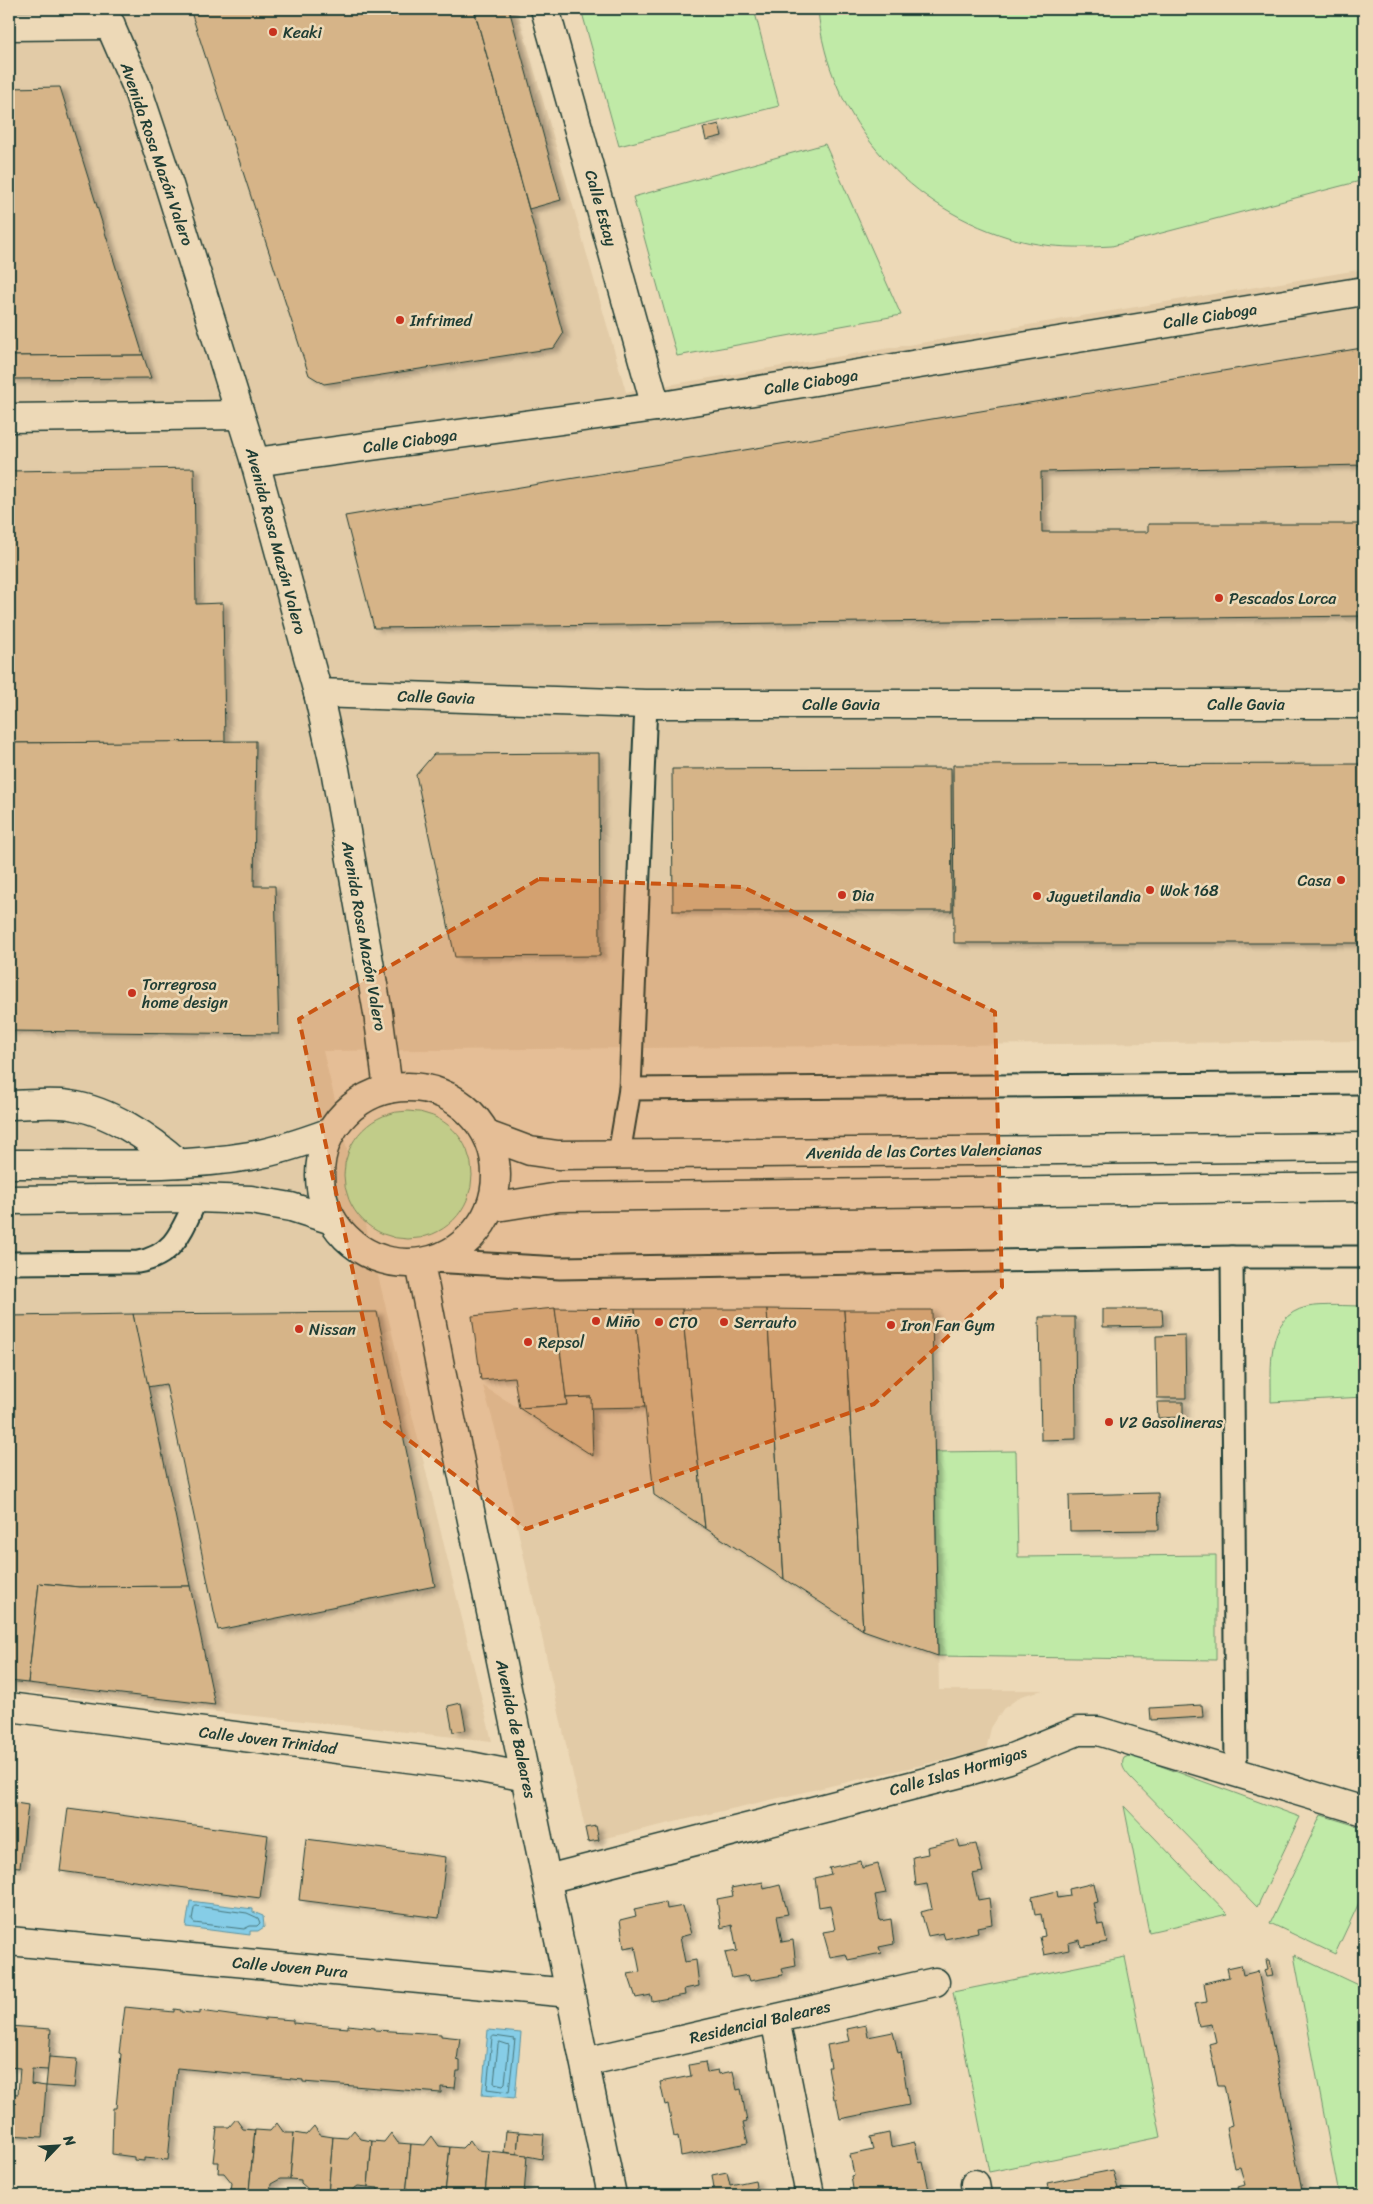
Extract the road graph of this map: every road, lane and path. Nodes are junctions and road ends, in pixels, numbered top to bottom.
1 (545, 9) edge
2 (107, 17) edge
3 (9, 26) edge
4 (1364, 291) edge
5 (656, 407) junction
6 (240, 415) junction
7 (9, 418) edge
8 (255, 462) junction
9 (318, 693) junction
10 (646, 704) junction
11 (1364, 704) edge
12 (1364, 1083) edge
13 (388, 1089) junction
14 (630, 1089) junction
15 (9, 1106) edge
16 (331, 1132) junction
17 (487, 1135) junction
18 (1364, 1147) edge
19 (619, 1154) junction
20 (178, 1162) junction
21 (9, 1164) edge
22 (1364, 1187) edge
23 (197, 1198) junction
24 (9, 1200) edge
25 (490, 1208) junction
26 (332, 1220) junction
27 (1232, 1257) junction
28 (1364, 1258) edge
29 (426, 1262) junction
30 (9, 1263) edge
31 (9, 1707) edge
32 (1236, 1771) junction
33 (526, 1777) junction
34 (1364, 1811) edge
35 (547, 1878) junction
36 (9, 1941) edge
37 (935, 1982) dead end
38 (570, 1993) junction
39 (775, 2019) junction
40 (585, 2062) junction
41 (612, 2195) edge
42 (810, 2195) edge

1 - 5 street, Calle Estay
2 - 3 street
2 - 6 street, Avenida Rosa Mazón Valero
4 - 5 street, Calle Ciaboga
5 - 8 street, Calle Ciaboga
6 - 7 street
6 - 8 street, Avenida Rosa Mazón Valero
8 - 9 street, Avenida Rosa Mazón Valero
9 - 10 street, Calle Gavia
9 - 13 street, Avenida Rosa Mazón Valero
10 - 11 street, Calle Gavia
10 - 14 lane
12 - 14 lane
13 - 16 street
13 - 17 street
14 - 19 lane
15 - 20 street
16 - 20 street
16 - 26 street
17 - 19 street, Avenida de las Cortes Valencianas
17 - 25 street
18 - 19 street, Avenida de las Cortes Valencianas
20 - 21 street
22 - 25 street
23 - 24 street
23 - 26 street
23 - 30 lane
25 - 29 street
26 - 29 street
27 - 28 lane
27 - 29 lane
27 - 32 lane
29 - 33 street, Avenida de Baleares
31 - 33 street, Calle Joven Trinidad
32 - 34 street, Calle Islas Hormigas
32 - 35 street, Calle Islas Hormigas
33 - 35 street, Avenida de Baleares
35 - 38 street, Avenida de Baleares
36 - 38 street, Calle Joven Pura
37 - 39 street, Residencial Baleares
38 - 40 street, Avenida de Baleares
39 - 40 street, Residencial Baleares
39 - 42 street
40 - 41 street, Avenida de Baleares

